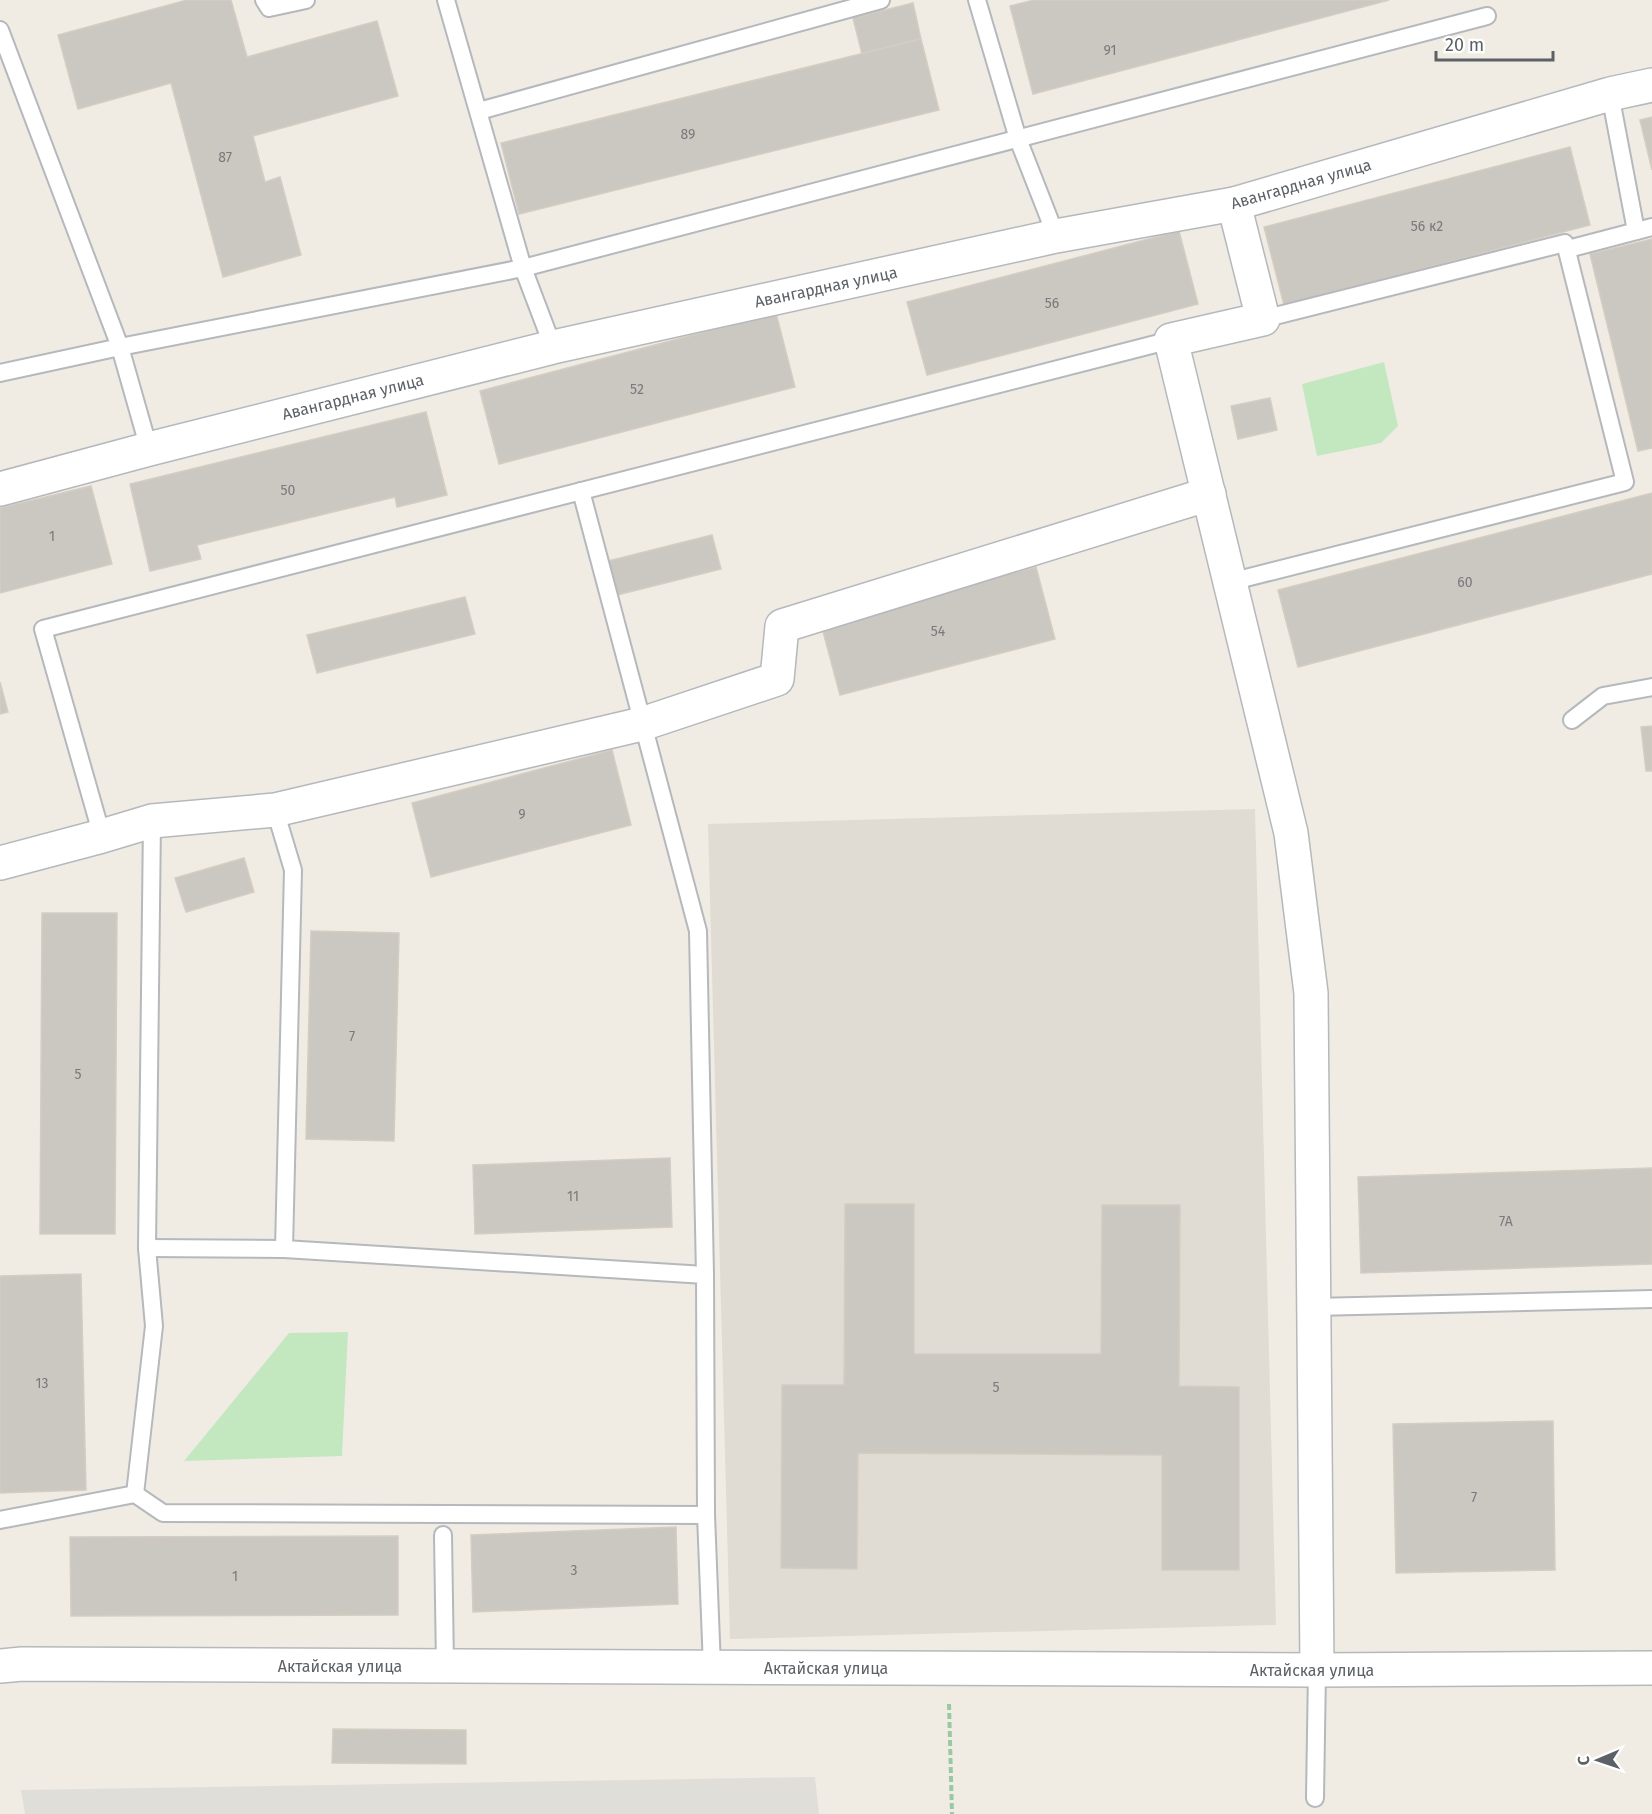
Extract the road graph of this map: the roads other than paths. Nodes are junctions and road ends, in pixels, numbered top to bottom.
1 (264, 0) edge
2 (306, 0) edge
3 (446, 0) edge
4 (881, 0) edge
5 (977, 0) edge
6 (1487, 16) dead end
7 (0, 30) edge
8 (1652, 85) edge
9 (1610, 94) junction
10 (479, 111) junction
11 (1018, 139) junction
12 (1234, 204) junction
13 (1644, 229) edge
14 (1056, 236) junction
15 (1568, 249) junction
16 (523, 268) junction
17 (1263, 319) junction
18 (1172, 340) junction
19 (120, 347) junction
20 (553, 347) junction
21 (0, 373) edge
22 (149, 449) junction
23 (0, 489) edge
24 (581, 491) junction
25 (1209, 494) junction
26 (1230, 582) junction
27 (1652, 687) edge
28 (1572, 720) dead end
29 (642, 724) junction
30 (275, 810) junction
31 (152, 820) junction
32 (102, 836) junction
33 (0, 863) edge
34 (147, 1248) junction
35 (284, 1249) junction
36 (705, 1275) junction
37 (1652, 1299) edge
38 (1314, 1307) junction
39 (135, 1494) junction
40 (706, 1515) junction
41 (0, 1520) edge
42 (443, 1535) dead end
43 (0, 1666) edge
44 (445, 1666) junction
45 (712, 1667) junction
46 (1652, 1668) edge
47 (1317, 1670) junction
48 (1315, 1798) dead end

1 - 2 lane
3 - 10 lane
4 - 10 lane
5 - 11 lane
6 - 11 lane
7 - 19 lane
8 - 9 street, Авангардная улица
9 - 12 street, Авангардная улица
9 - 13 lane
10 - 16 lane
11 - 14 lane
11 - 16 lane
12 - 14 street, Авангардная улица
12 - 17 street
13 - 15 lane
14 - 20 street, Авангардная улица
15 - 17 lane
15 - 26 lane
16 - 19 lane
16 - 20 lane
17 - 18 street
18 - 24 lane
18 - 25 street
19 - 21 lane
19 - 22 lane
20 - 22 street, Авангардная улица
22 - 23 street, Авангардная улица
24 - 29 lane
24 - 32 lane
25 - 26 street
25 - 29 street
26 - 38 street
27 - 28 lane
29 - 30 street
29 - 36 lane
30 - 31 street
30 - 35 lane
31 - 32 street
31 - 34 lane
32 - 33 street
34 - 35 lane
34 - 39 lane
35 - 36 lane
36 - 40 lane
37 - 38 lane
38 - 47 street
39 - 40 lane
39 - 41 lane
40 - 45 lane
42 - 44 lane
43 - 44 street, Актайская улица
44 - 45 street, Актайская улица
45 - 47 street, Актайская улица
46 - 47 street, Актайская улица
47 - 48 lane

